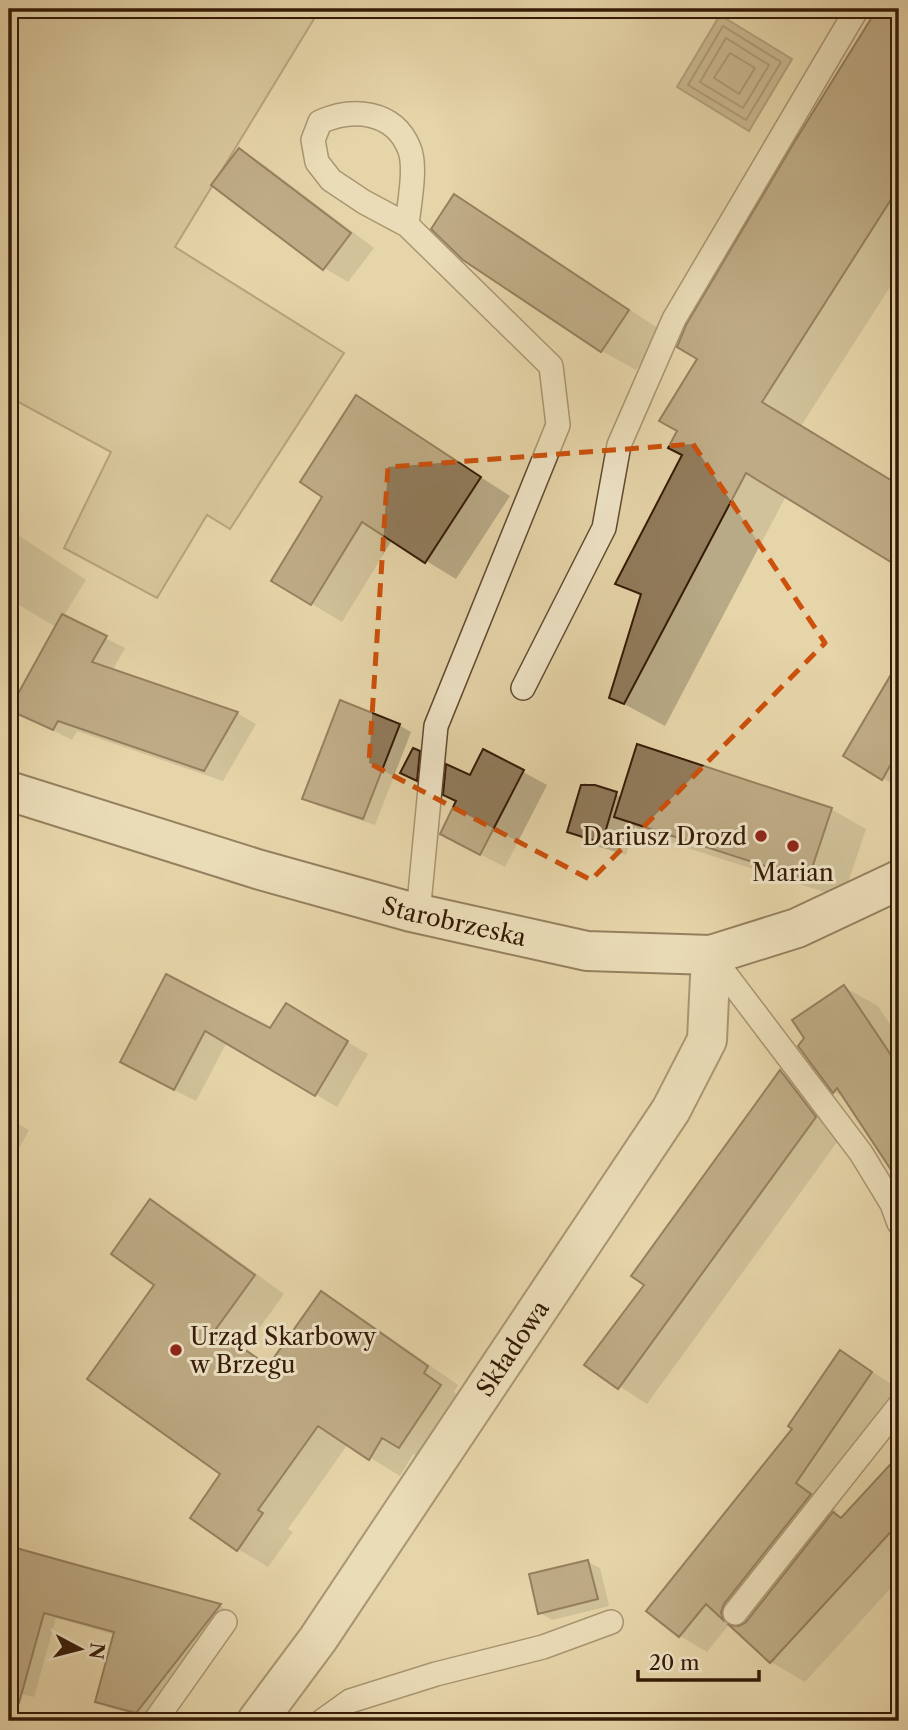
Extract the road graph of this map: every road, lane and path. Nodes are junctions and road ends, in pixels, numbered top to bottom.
1 (856, 9) edge
2 (407, 225) junction
3 (523, 688) dead end
4 (9, 791) edge
5 (899, 880) edge
6 (418, 914) junction
7 (711, 955) junction
8 (899, 1223) edge
9 (899, 1406) edge
10 (735, 1613) dead end
11 (225, 1622) dead end
12 (611, 1622) dead end
13 (155, 1721) edge
14 (257, 1721) edge
15 (322, 1721) edge

1 - 3 lane
2 - 2 lane
2 - 6 lane
4 - 6 street, Starobrzeska
5 - 7 street, Starobrzeska
6 - 7 street, Starobrzeska
7 - 8 lane
7 - 14 street, Składowa
9 - 10 lane
11 - 13 lane
12 - 15 lane

